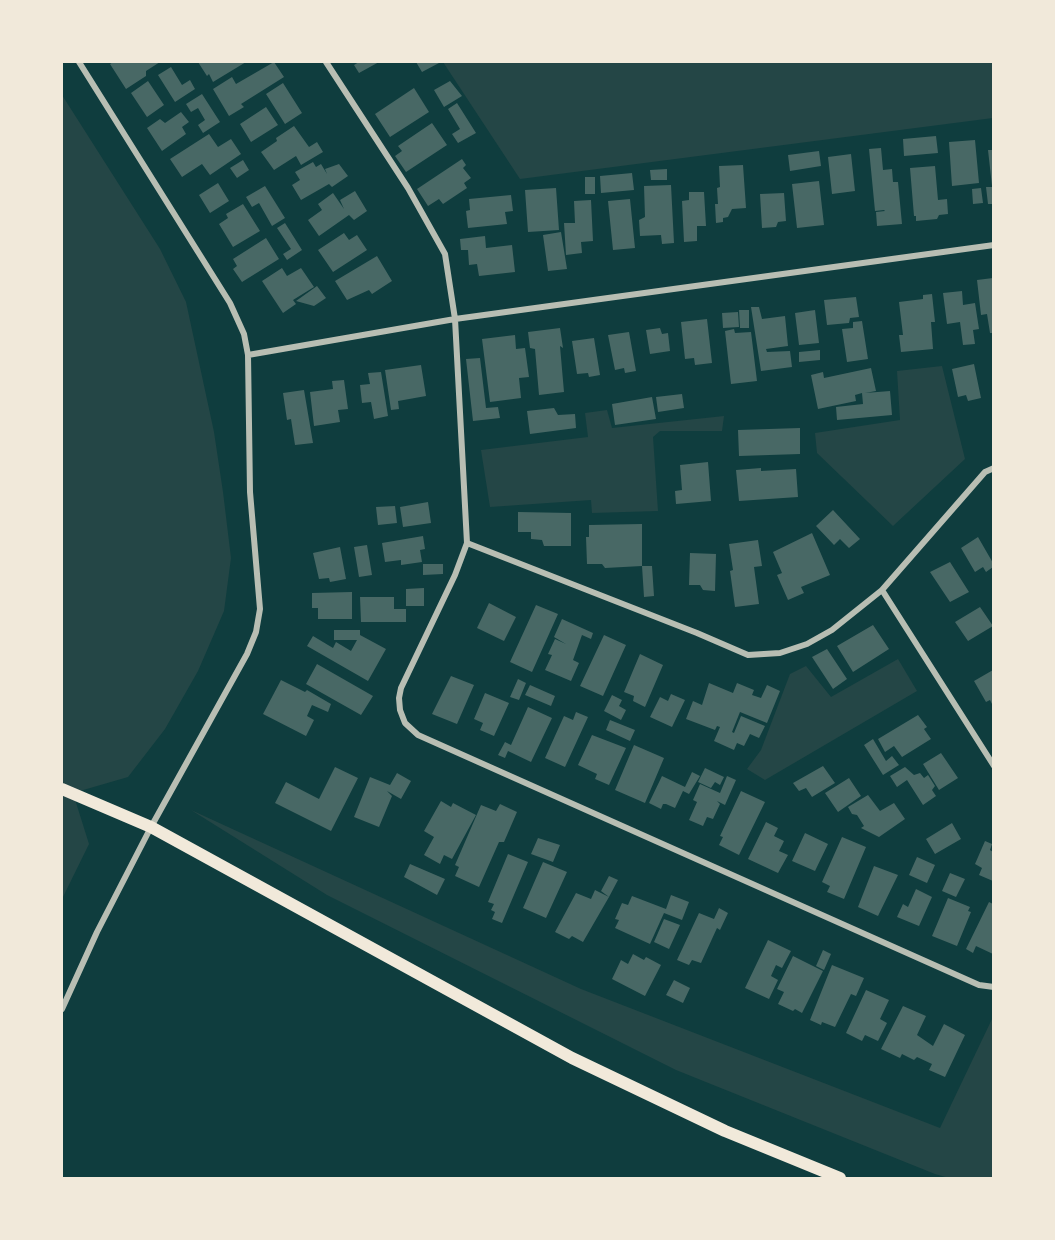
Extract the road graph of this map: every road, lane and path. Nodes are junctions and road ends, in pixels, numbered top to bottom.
1 (79, 62) edge
2 (326, 62) edge
3 (993, 245) edge
4 (455, 319) junction
5 (248, 355) junction
6 (993, 468) edge
7 (467, 543) junction
8 (882, 590) junction
9 (993, 766) edge
10 (62, 789) edge
11 (151, 827) junction
12 (993, 987) edge
13 (62, 1009) edge
14 (840, 1179) edge

1 - 5 street
2 - 4 street
3 - 4 street
4 - 5 street
4 - 7 street
5 - 11 street
6 - 8 street
7 - 8 street
7 - 12 street
8 - 9 street
10 - 11 main road
11 - 13 street
11 - 14 main road

